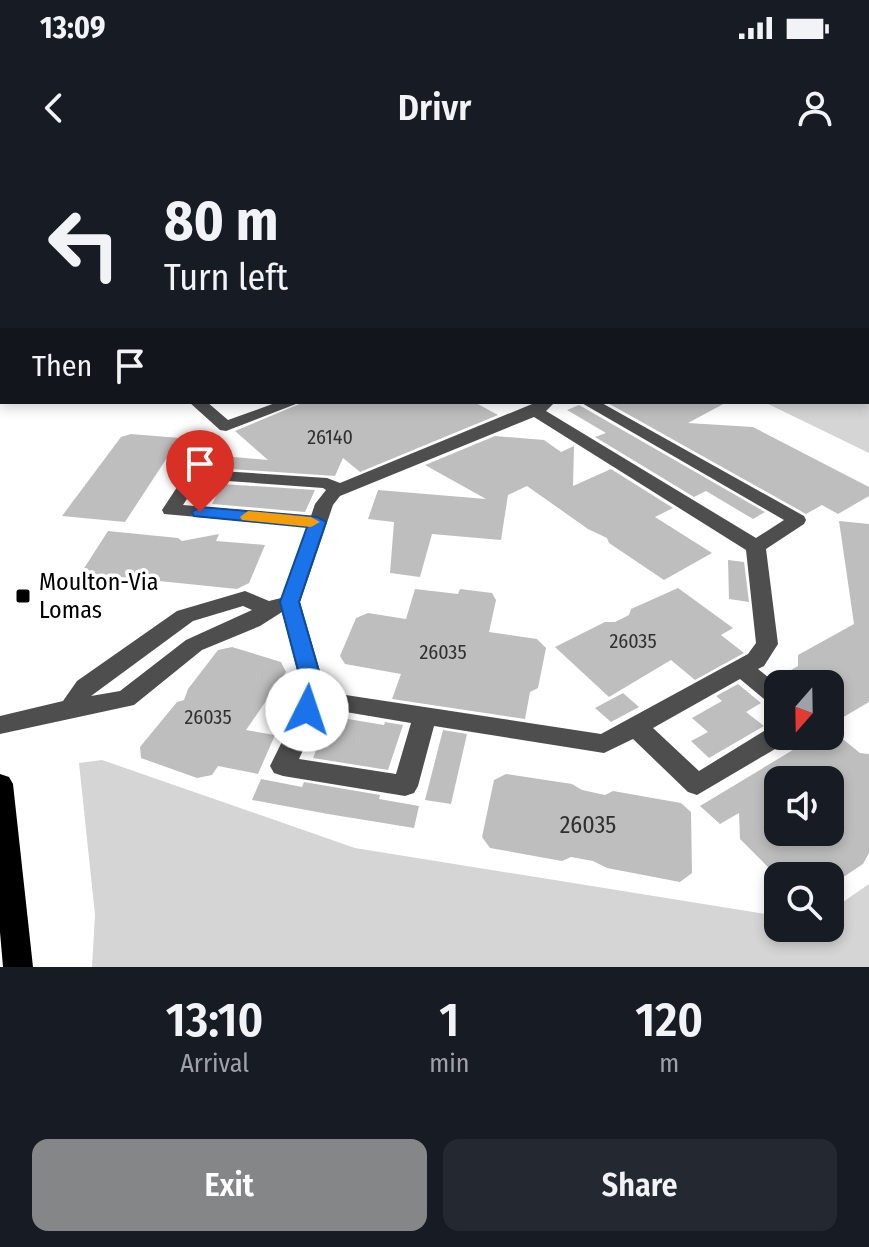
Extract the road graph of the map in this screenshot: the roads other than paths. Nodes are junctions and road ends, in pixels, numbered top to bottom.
1 (199, 404) edge
2 (287, 404) edge
3 (592, 404) edge
4 (541, 406) edge
5 (338, 490) junction
6 (317, 522) junction
7 (756, 547) junction
8 (279, 605) junction
9 (741, 668) junction
10 (764, 687) edge
11 (316, 699) junction
12 (71, 708) junction
13 (425, 716) junction
14 (0, 725) edge
15 (635, 726) junction
16 (764, 744) edge
17 (0, 784) edge
18 (18, 967) edge

1 - 2 street
3 - 7 street
4 - 5 street
4 - 7 street
5 - 6 street
5 - 6 street
6 - 8 street
7 - 9 street
8 - 11 street
8 - 12 street
8 - 12 street
9 - 10 street
9 - 15 street
11 - 13 street
11 - 13 street
12 - 14 street
13 - 15 street
15 - 16 street
17 - 18 main road

